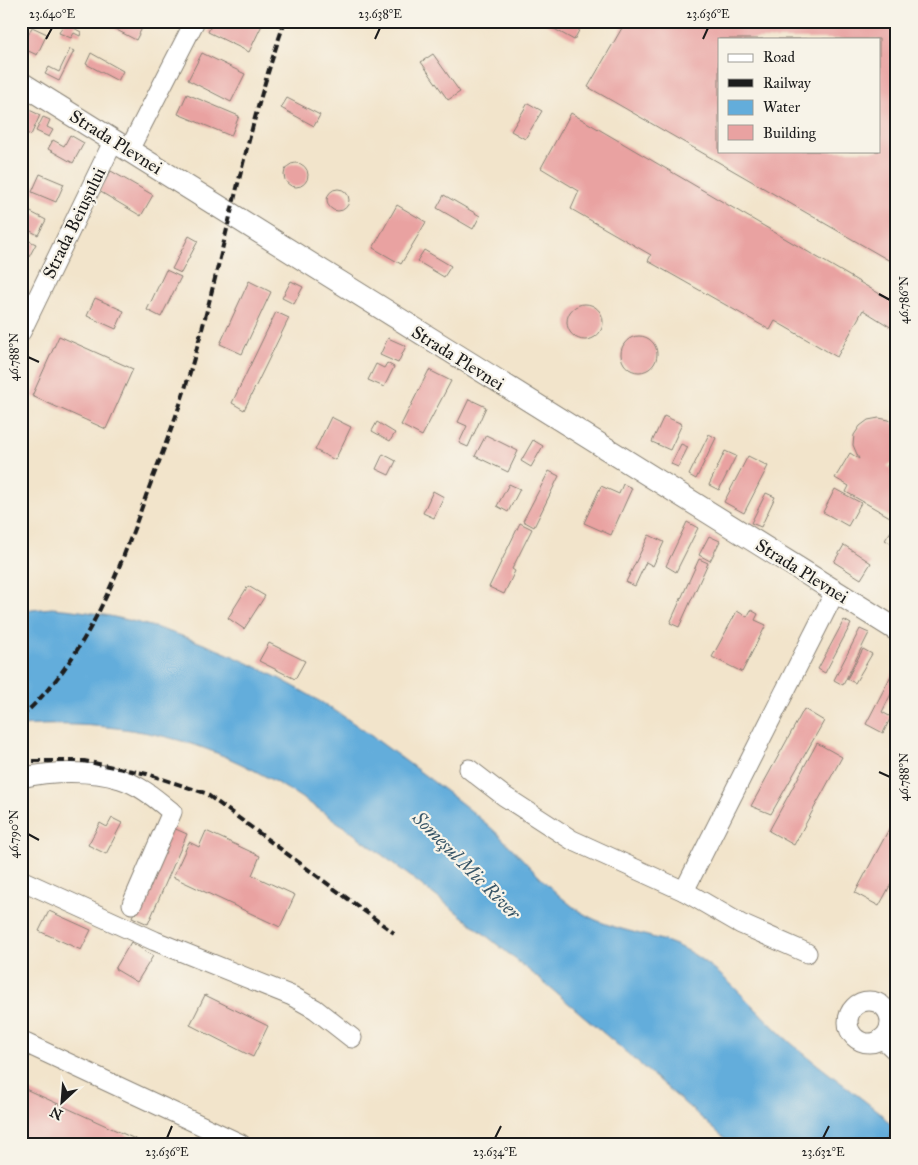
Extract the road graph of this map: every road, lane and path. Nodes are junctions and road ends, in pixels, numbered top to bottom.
1 (194, 21) edge
2 (21, 83) edge
3 (122, 145) junction
4 (21, 332) edge
5 (835, 592) junction
6 (897, 630) edge
7 (469, 769) dead end
8 (21, 778) edge
9 (21, 880) edge
10 (684, 891) junction
11 (132, 904) dead end
12 (808, 953) dead end
13 (352, 1038) dead end
14 (882, 1038) dead end
15 (21, 1041) edge
16 (897, 1052) edge
17 (241, 1144) edge

1 - 3 street, Strada Beiușului
2 - 3 main road, Strada Plevnei
3 - 4 street, Strada Beiușului
3 - 5 main road, Strada Plevnei
5 - 6 main road, Strada Plevnei
5 - 10 street
7 - 10 street
8 - 11 street
9 - 13 street
10 - 12 street
14 - 16 street
15 - 17 street

